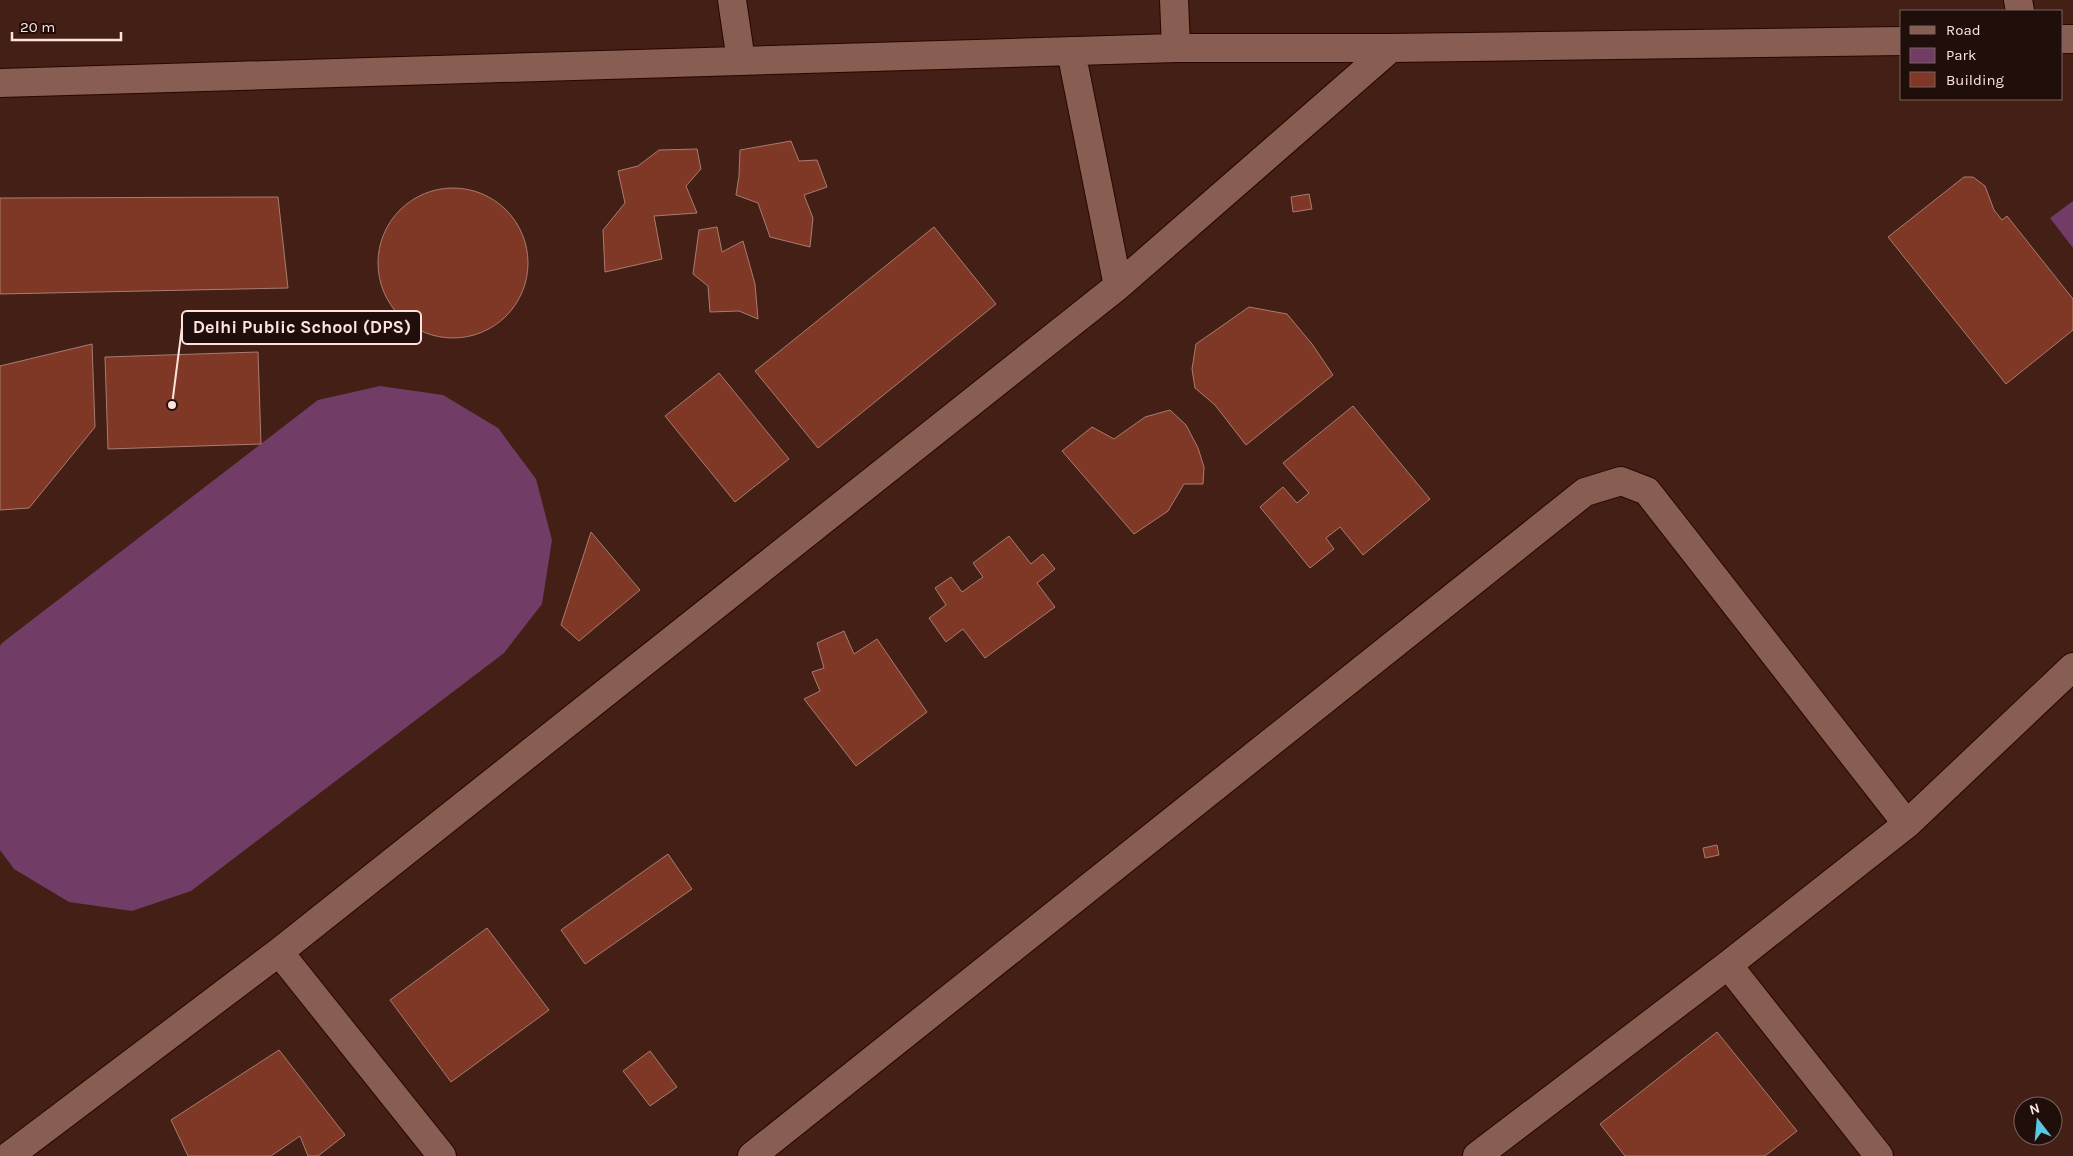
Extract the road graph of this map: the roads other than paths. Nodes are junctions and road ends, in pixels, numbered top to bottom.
1 (732, 0) edge
2 (1174, 0) edge
3 (1900, 40) edge
4 (1176, 48) junction
5 (1390, 48) junction
6 (1071, 51) junction
7 (741, 61) junction
8 (0, 82) edge
9 (1118, 286) junction
10 (2073, 667) edge
11 (1907, 824) junction
12 (279, 952) junction
13 (1728, 965) junction
14 (9, 1156) edge
15 (442, 1156) edge
16 (752, 1156) edge
17 (1477, 1156) edge
18 (1879, 1156) edge

1 - 7 street
2 - 4 street
3 - 5 street
4 - 5 street
4 - 6 street
5 - 9 street
6 - 7 street
6 - 9 street
7 - 8 street
9 - 12 street
10 - 11 street
11 - 13 street
11 - 16 street
12 - 14 street
12 - 15 street
13 - 17 street
13 - 18 street

